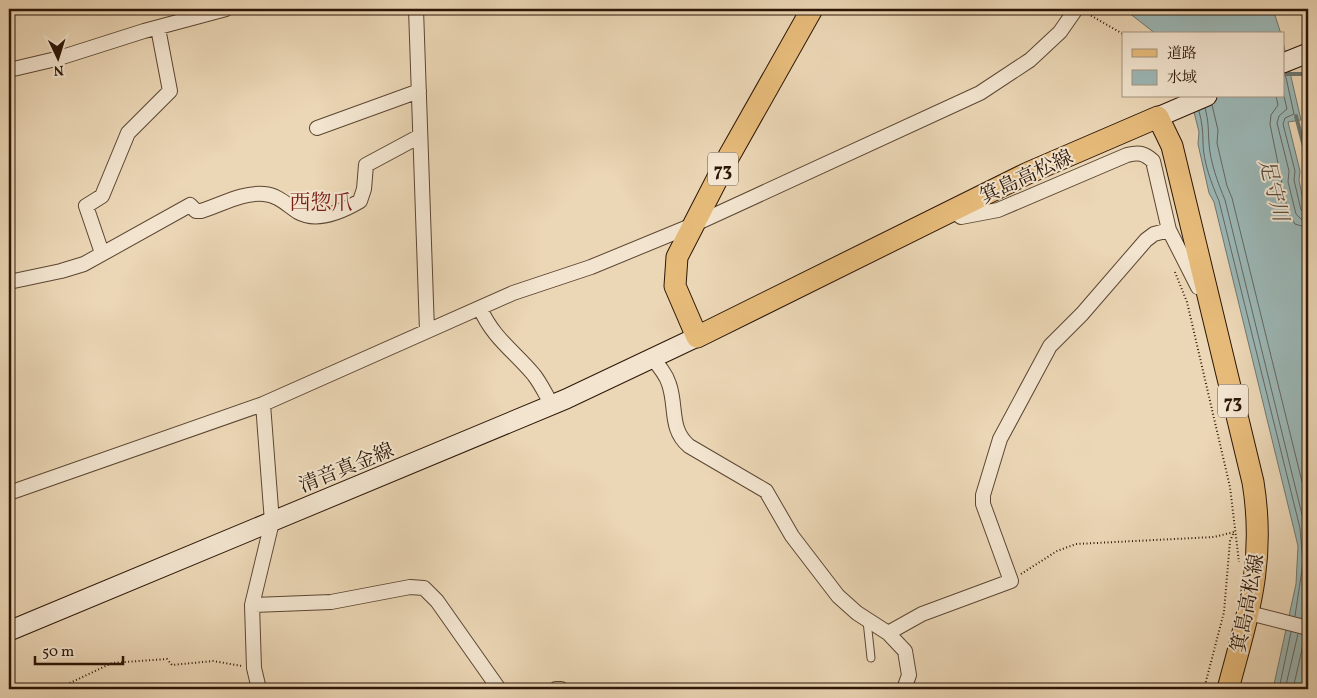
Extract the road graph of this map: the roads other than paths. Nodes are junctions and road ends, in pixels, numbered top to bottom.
1 (226, 9) edge
2 (416, 9) edge
3 (812, 9) edge
4 (1080, 10) edge
5 (158, 28) junction
6 (1308, 52) edge
7 (1284, 63) edge
8 (9, 70) edge
9 (419, 91) junction
10 (1203, 98) edge
11 (1158, 117) junction
12 (317, 128) dead end
13 (420, 136) junction
14 (953, 211) junction
15 (693, 225) junction
16 (1169, 230) junction
17 (102, 253) junction
18 (9, 282) edge
19 (1206, 284) junction
20 (480, 308) junction
21 (427, 332) junction
22 (697, 337) junction
23 (652, 358) junction
24 (263, 404) junction
25 (552, 405) junction
26 (9, 493) edge
27 (272, 522) junction
28 (252, 605) junction
29 (1255, 614) junction
30 (867, 620) junction
31 (1308, 628) edge
32 (9, 631) edge
33 (888, 633) junction
34 (871, 658) dead end
35 (259, 689) edge
36 (499, 689) edge
37 (556, 689) edge
38 (561, 689) edge
39 (904, 689) edge
40 (1228, 689) edge

1 - 5 street
2 - 9 street
3 - 15 main road, 73
4 - 15 street
5 - 8 street
5 - 17 street
6 - 7 main road
9 - 12 street
9 - 13 street
10 - 11 main road
11 - 14 main road, 箕島高松線
11 - 19 main road, 箕島高松線 / 73
13 - 17 street
13 - 21 street
14 - 16 street
14 - 22 main road, 箕島高松線
15 - 20 street
15 - 22 main road, 73
16 - 19 street
16 - 33 street
17 - 18 street
19 - 29 main road, 箕島高松線 / 73
20 - 21 street
20 - 25 street
21 - 24 street
22 - 23 main road, 清音真金線
23 - 25 main road, 清音真金線
23 - 30 street
24 - 26 street
24 - 27 street
25 - 27 main road, 清音真金線
27 - 28 street
27 - 32 main road, 清音真金線
28 - 35 street
28 - 36 street
29 - 31 street
29 - 40 main road, 箕島高松線 / 73
30 - 33 street
30 - 34 lane
33 - 39 street
37 - 38 street

